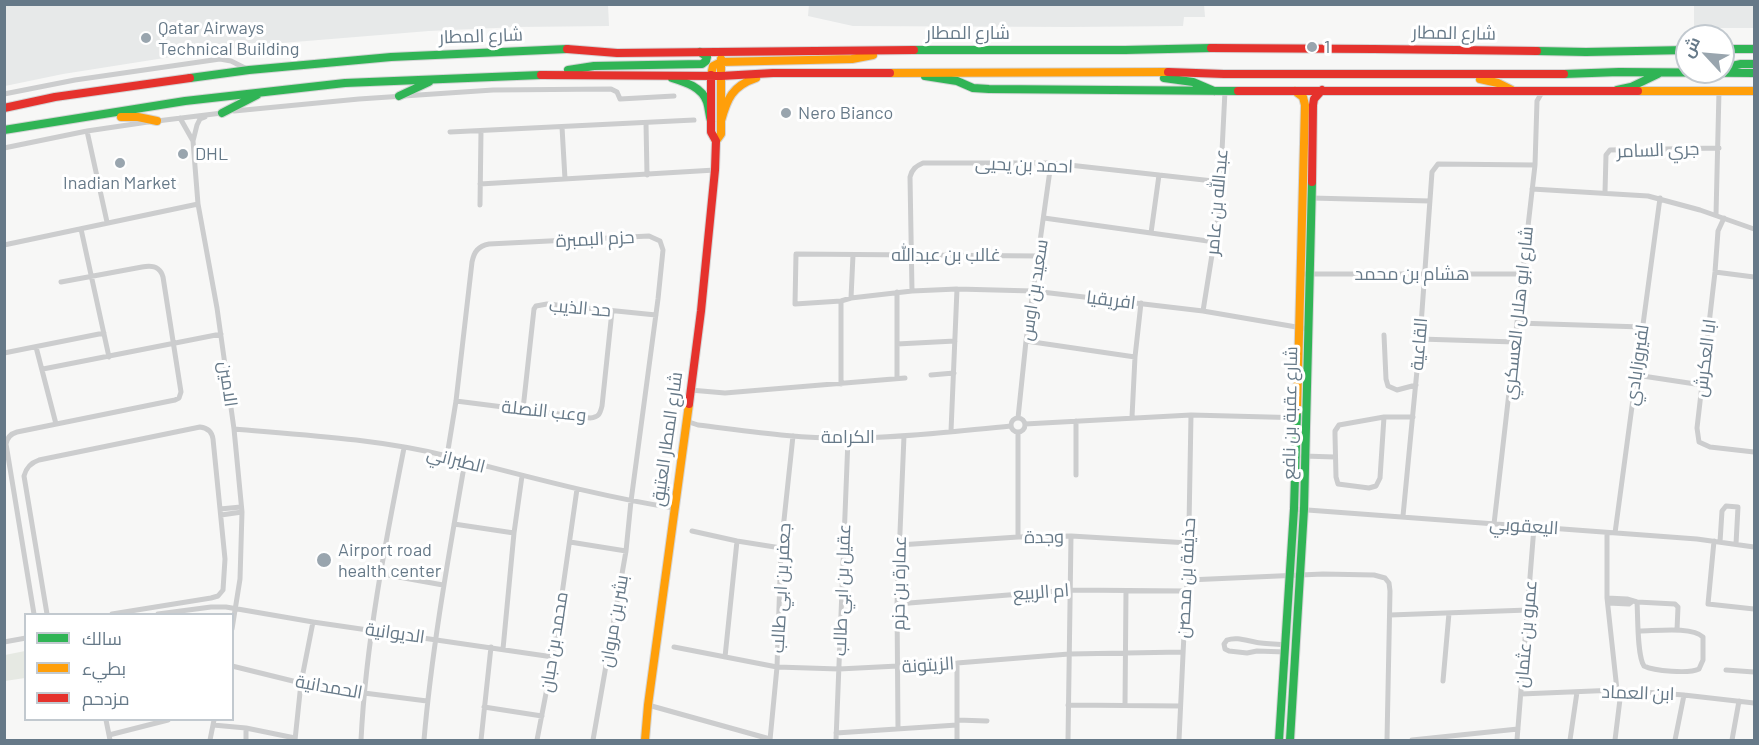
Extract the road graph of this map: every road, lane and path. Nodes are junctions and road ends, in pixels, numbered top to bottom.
1 (1755, 49) edge
2 (906, 50) junction
3 (1675, 50) edge
4 (1735, 50) edge
5 (700, 51) junction
6 (720, 52) junction
7 (721, 62) junction
8 (1755, 64) edge
9 (1735, 65) edge
10 (249, 70) junction
11 (920, 72) junction
12 (773, 73) junction
13 (1140, 73) junction
14 (1447, 73) junction
15 (1660, 73) junction
16 (1675, 73) edge
17 (1735, 73) edge
18 (1755, 73) edge
19 (538, 75) junction
20 (660, 75) junction
21 (711, 75) junction
22 (721, 76) junction
23 (434, 80) junction
24 (1323, 90) junction
25 (1512, 90) junction
26 (1528, 90) junction
27 (1546, 90) junction
28 (1617, 90) junction
29 (1719, 90) junction
30 (1214, 91) junction
31 (1225, 91) junction
32 (1295, 91) junction
33 (1755, 91) edge
34 (261, 93) junction
35 (4, 94) edge
36 (399, 96) junction
37 (674, 96) dead end
38 (1537, 101) junction
39 (4, 108) edge
40 (222, 113) junction
41 (106, 114) junction
42 (210, 114) junction
43 (180, 118) junction
44 (694, 120) dead end
45 (157, 121) junction
46 (711, 121) junction
47 (721, 121) junction
48 (646, 123) junction
49 (562, 127) junction
50 (4, 130) edge
51 (87, 131) junction
52 (481, 131) junction
53 (450, 132) dead end
54 (193, 141) junction
55 (716, 141) junction
56 (4, 148) edge
57 (1719, 148) junction
58 (1052, 164) junction
59 (1535, 165) junction
60 (715, 170) junction
61 (647, 175) junction
62 (1159, 175) junction
63 (565, 179) junction
64 (1221, 182) junction
65 (480, 184) junction
66 (1532, 189) junction
67 (1605, 192) junction
68 (1308, 198) junction
69 (1659, 198) junction
70 (1430, 201) junction
71 (198, 204) junction
72 (480, 205) dead end
73 (1716, 215) junction
74 (1044, 218) junction
75 (1724, 218) junction
76 (107, 222) junction
77 (81, 229) junction
78 (1755, 229) edge
79 (1151, 233) junction
80 (1215, 242) junction
81 (4, 245) edge
82 (853, 255) junction
83 (912, 255) junction
84 (1039, 256) junction
85 (1715, 272) junction
86 (1306, 274) junction
87 (1425, 274) junction
88 (1522, 274) junction
89 (92, 275) junction
90 (1755, 277) edge
91 (61, 282) dead end
92 (957, 289) junction
93 (912, 291) junction
94 (1033, 291) junction
95 (897, 292) junction
96 (851, 298) junction
97 (841, 301) junction
98 (1141, 303) junction
99 (795, 304) joint
100 (612, 310) junction
101 (1203, 311) junction
102 (656, 315) junction
103 (1517, 323) junction
104 (1298, 327) junction
105 (1642, 327) junction
106 (1308, 328) junction
107 (104, 333) junction
108 (221, 334) junction
109 (1384, 335) dead end
110 (1420, 339) junction
111 (955, 341) junction
112 (1026, 341) junction
113 (174, 342) junction
114 (1515, 342) junction
115 (897, 344) junction
116 (36, 347) junction
117 (4, 353) edge
118 (109, 357) junction
119 (1135, 357) junction
120 (43, 369) junction
121 (954, 373) junction
122 (931, 375) dead end
123 (1636, 375) junction
124 (897, 378) junction
125 (905, 378) dead end
126 (841, 384) junction
127 (1702, 384) junction
128 (1416, 385) junction
129 (690, 390) junction
130 (456, 401) junction
131 (523, 409) junction
132 (1191, 415) junction
133 (1132, 417) junction
134 (1296, 417) junction
135 (1384, 417) junction
136 (1413, 417) junction
137 (1018, 418) junction
138 (1306, 418) junction
139 (686, 421) junction
140 (1076, 421) junction
141 (56, 424) junction
142 (1025, 424) junction
143 (1011, 426) junction
144 (234, 429) junction
145 (951, 432) junction
146 (1018, 432) junction
147 (793, 436) junction
148 (904, 436) junction
149 (848, 438) junction
150 (404, 448) junction
151 (1755, 452) edge
152 (447, 456) junction
153 (1295, 456) junction
154 (1305, 456) junction
155 (1335, 458) junction
156 (465, 461) junction
157 (1076, 475) dead end
158 (522, 476) junction
159 (25, 479) junction
160 (12, 481) junction
161 (577, 489) junction
162 (631, 501) junction
163 (674, 508) junction
164 (241, 509) junction
165 (1294, 509) junction
166 (1304, 509) junction
167 (221, 512) junction
168 (1403, 516) junction
169 (454, 524) junction
170 (1494, 524) junction
171 (1534, 527) junction
172 (692, 531) dead end
173 (514, 533) junction
174 (1607, 533) junction
175 (1615, 533) junction
176 (1071, 536) junction
177 (1018, 537) junction
178 (737, 541) junction
179 (570, 542) junction
180 (1717, 542) junction
181 (1189, 543) junction
182 (899, 544) junction
183 (1736, 544) junction
184 (1755, 547) edge
185 (781, 548) junction
186 (626, 551) junction
187 (382, 574) junction
188 (1295, 575) junction
189 (1188, 580) junction
190 (443, 585) junction
191 (1070, 590) junction
192 (1126, 591) junction
193 (1186, 591) junction
194 (1607, 601) junction
195 (44, 602) junction
196 (1635, 602) junction
197 (897, 603) junction
198 (33, 604) junction
199 (237, 608) junction
200 (1755, 609) edge
201 (1528, 610) junction
202 (34, 613) edge
203 (47, 613) edge
204 (124, 613) edge
205 (171, 613) edge
206 (1449, 613) junction
207 (1390, 615) junction
208 (234, 621) edge
209 (313, 622) junction
210 (373, 630) junction
211 (1677, 630) junction
212 (1639, 631) junction
213 (24, 638) edge
214 (436, 639) junction
215 (4, 642) edge
216 (674, 646) dead end
217 (491, 647) junction
218 (1285, 648) junction
219 (503, 649) junction
220 (1183, 652) junction
221 (1125, 653) junction
222 (1069, 654) junction
223 (553, 657) junction
224 (725, 657) junction
225 (957, 663) junction
226 (234, 666) edge
227 (777, 667) junction
228 (898, 667) junction
229 (839, 669) junction
230 (1726, 670) dead end
231 (1755, 672) edge
232 (1443, 681) dead end
233 (301, 683) junction
234 (1619, 691) junction
235 (1576, 692) junction
236 (364, 693) junction
237 (1521, 694) junction
238 (1684, 695) junction
239 (427, 701) junction
240 (1739, 701) junction
241 (1755, 703) edge
242 (648, 705) junction
243 (1068, 705) junction
244 (1125, 705) junction
245 (1180, 706) junction
246 (484, 707) junction
247 (542, 716) junction
248 (106, 721) edge
249 (165, 721) edge
250 (987, 721) dead end
251 (214, 722) edge
252 (957, 723) junction
253 (246, 728) junction
254 (898, 729) junction
255 (1518, 729) junction
256 (836, 733) junction
257 (109, 738) edge
258 (295, 739) edge
259 (770, 740) edge
260 (210, 741) edge
261 (246, 741) edge
262 (361, 741) edge
263 (424, 741) edge
264 (481, 741) edge
265 (537, 741) edge
266 (593, 741) edge
267 (645, 741) edge
268 (836, 741) edge
269 (957, 741) edge
270 (1068, 741) edge
271 (1179, 741) edge
272 (1279, 741) edge
273 (1290, 741) edge
274 (1387, 741) edge
275 (1412, 741) edge
276 (1517, 741) edge
277 (1570, 741) edge
278 (1615, 741) edge
279 (1675, 741) edge
280 (1732, 741) edge

1 - 4 main road
2 - 3 main road, شارع المطار
2 - 6 main road, شارع المطار
2 - 7 main road
5 - 6 main road, شارع المطار
5 - 10 main road, شارع المطار
5 - 19 main road
6 - 7 main road, شارع المطار العتيق
7 - 21 main road
7 - 22 main road, شارع المطار العتيق
8 - 9 main road
10 - 35 street, شارع المطار
10 - 39 main road, شارع المطار
11 - 12 main road
11 - 13 main road
11 - 30 main road
12 - 22 main road
12 - 47 main road
13 - 14 main road
13 - 30 main road
14 - 15 main road
14 - 25 main road
15 - 16 main road
15 - 28 main road
17 - 18 main road
19 - 20 main road
19 - 23 main road
20 - 21 main road
20 - 46 main road
21 - 22 main road
21 - 46 main road, شارع المطار العتيق
22 - 47 main road, شارع المطار العتيق
23 - 34 main road
23 - 36 main road
24 - 25 main road
24 - 32 main road
24 - 68 main road, شارع عقبة بن نافع
25 - 26 main road
26 - 27 main road
26 - 38 street
27 - 28 main road
27 - 38 street
28 - 29 main road
29 - 33 main road
29 - 57 street
30 - 31 main road
31 - 32 main road
31 - 64 street, عبدالله بن عامر
32 - 68 main road, شارع عقبة بن نافع
34 - 40 main road
34 - 41 main road
36 - 37 street
36 - 40 street
38 - 59 street, شارع ابو هلال العسكري
40 - 42 street
41 - 45 main road
41 - 50 main road
42 - 43 street
42 - 54 street
43 - 45 street
43 - 54 street, الامين
44 - 48 street
45 - 51 street
46 - 55 main road, شارع المطار العتيق
47 - 55 main road, شارع المطار العتيق
48 - 49 street
48 - 61 street
49 - 52 street
49 - 63 street
51 - 56 street
51 - 76 street
52 - 53 street
52 - 65 street
54 - 71 street, الامين
55 - 60 main road, شارع المطار العتيق
57 - 67 street, جري السامر
57 - 73 street, جري السامر
58 - 62 street, احمد بن يحيى
58 - 74 street, سعيد بن اوس
58 - 83 street, احمد بن يحيى
59 - 66 street, شارع ابو هلال العسكري
59 - 70 street, القاعية
60 - 61 street
60 - 129 main road, شارع المطار العتيق
61 - 63 street
62 - 64 street, احمد بن يحيى
62 - 79 street
63 - 65 street
64 - 80 street, عبدالله بن عامر
65 - 72 street
66 - 67 street
66 - 88 street, شارع ابو هلال العسكري
67 - 69 street
68 - 70 street
68 - 86 main road, شارع عقبة بن نافع
69 - 73 street
69 - 105 street, لفيروزابادي
70 - 87 street, القاعية
71 - 76 street
71 - 108 street, الامين
73 - 75 street
74 - 79 street
74 - 84 street, سعيد بن اوس
75 - 78 street
75 - 85 street, ابا العكرش
76 - 77 street
77 - 81 street
77 - 89 street
79 - 80 street
80 - 101 street, عبدالله بن عامر
82 - 83 street, غالب بن عبدالله
82 - 96 street
82 - 99 street, غالب بن عبدالله
83 - 84 street, غالب بن عبدالله
83 - 93 street
84 - 94 street, سعيد بن اوس
85 - 90 street
85 - 127 street, ابا العكرش
86 - 87 street, هشام بن محمد
86 - 104 main road, شارع عقبة بن نافع
86 - 106 main road, شارع عقبة بن نافع
87 - 88 street, هشام بن محمد
87 - 110 street, القاعية
88 - 103 street, شارع ابو هلال العسكري
89 - 91 street
89 - 107 street
89 - 113 street
92 - 93 street, افريقيا
92 - 94 street, افريقيا
92 - 111 street
93 - 95 street, افريقيا
94 - 98 street, افريقيا
94 - 112 street, سعيد بن اوس
95 - 96 street, افريقيا
95 - 115 street
96 - 97 street, افريقيا
97 - 99 street, افريقيا
97 - 126 street
98 - 101 street, افريقيا
98 - 119 street
100 - 102 street, حد الذيب
100 - 131 street, حد الذيب
100 - 131 street, وعب النصلة
101 - 104 street, افريقيا
102 - 130 street, حزم البمبرة
102 - 162 street, حزم البمبرة
103 - 105 street
103 - 114 street, شارع ابو هلال العسكري
104 - 106 street, افريقيا
104 - 134 main road, شارع عقبة بن نافع
105 - 123 street, لفيروزابادي
106 - 138 main road, شارع عقبة بن نافع
107 - 116 street
107 - 118 street
108 - 113 street
108 - 144 street, الامين
109 - 128 street
110 - 114 street
110 - 128 street, القاعية
111 - 115 street
111 - 121 street
112 - 119 street
112 - 137 street, سعيد بن اوس
113 - 118 street
113 - 141 street
114 - 170 street, شارع ابو هلال العسكري
115 - 124 street
116 - 117 street
116 - 120 street
118 - 120 street
119 - 133 street
120 - 141 street
121 - 122 street
121 - 145 street
123 - 127 street
123 - 175 street, لفيروزابادي
124 - 125 street
124 - 126 street
126 - 129 street
127 - 151 street, ابا العكرش
128 - 136 street, القاعية
129 - 139 main road, شارع المطار العتيق
130 - 131 street, وعب النصلة
130 - 152 street, حزم البمبرة
132 - 133 street
132 - 134 street
132 - 181 street, حذيفة بن محصن
133 - 140 street
134 - 138 street
134 - 153 main road, شارع عقبة بن نافع
135 - 136 street
135 - 155 street
135 - 155 street
136 - 168 street, القاعية
137 - 142 street
137 - 143 street
138 - 154 main road, شارع عقبة بن نافع
139 - 147 street, الكرامة
139 - 163 main road, شارع المطار العتيق
140 - 142 street
140 - 157 street
141 - 160 street
142 - 146 street
143 - 145 street, الكرامة
143 - 146 street
144 - 150 street, الطبراني
144 - 164 street, الامين
145 - 148 street, الكرامة
146 - 177 street
147 - 149 street, الكرامة
147 - 185 street, جعفر بن ابي طالب
148 - 149 street, الكرامة
148 - 182 street, عمارة بن حزم
149 - 229 street, عقيل بن ابي طالب
150 - 152 street, الطبراني
150 - 187 street
152 - 156 street, الطبراني
153 - 154 street
153 - 165 main road, شارع عقبة بن نافع
154 - 155 street
154 - 166 main road, شارع عقبة بن نافع
156 - 158 street, الطبراني
156 - 169 street
158 - 161 street, الطبراني
158 - 173 street
159 - 160 street
159 - 167 street
159 - 195 street
160 - 198 street
161 - 162 street, الطبراني
161 - 179 street, محمد بن حبان
162 - 163 street, الطبراني
162 - 186 street, بشر بن مروان
163 - 242 main road, شارع المطار العتيق
164 - 167 street
164 - 199 street, الامين
165 - 166 street, اليعقوبي
165 - 188 main road, شارع عقبة بن نافع
166 - 168 street, اليعقوبي
166 - 188 main road, شارع عقبة بن نافع
167 - 204 street
168 - 170 street, اليعقوبي
169 - 173 street
169 - 190 street
170 - 171 street, اليعقوبي
171 - 174 street, اليعقوبي
171 - 201 street, عمرو بن عثمان
172 - 178 street
173 - 219 street
174 - 175 street, اليعقوبي
174 - 194 street
175 - 180 street, اليعقوبي
176 - 177 street, وجدة
176 - 181 street, وجدة
176 - 191 street
177 - 182 street, وجدة
178 - 185 street
178 - 224 street
179 - 186 street
179 - 223 street, محمد بن حبان
180 - 183 street, اليعقوبي
180 - 183 street
180 - 200 street
181 - 189 street, حذيفة بن محصن
182 - 197 street, عمارة بن حزم
183 - 184 street, اليعقوبي
185 - 227 street, جعفر بن ابي طالب
186 - 266 street, بشر بن مروان
187 - 190 street
187 - 210 street
188 - 189 street
188 - 207 street
188 - 218 main road, شارع عقبة بن نافع
188 - 273 main road, شارع عقبة بن نافع
189 - 193 street, حذيفة بن محصن
190 - 214 street
191 - 192 street, ام الربيع
191 - 197 street, ام الربيع
191 - 222 street
192 - 193 street, ام الربيع
192 - 221 street
193 - 220 street, حذيفة بن محصن
194 - 196 street
194 - 234 street
195 - 198 street
195 - 203 street
196 - 211 street
196 - 212 street
197 - 228 street, عمارة بن حزم
198 - 202 street
199 - 205 street, الديوانية
199 - 208 street, الامين
199 - 209 street, الديوانية
201 - 206 street
201 - 237 street, عمرو بن عثمان
206 - 207 street
206 - 232 street
207 - 274 street
209 - 210 street, الديوانية
209 - 233 street
210 - 214 street, الديوانية
210 - 236 street
211 - 212 street
211 - 212 street
213 - 215 street
214 - 217 street, الديوانية
214 - 239 street
216 - 224 street, الزيتونة
217 - 219 street, الديوانية
217 - 246 street
218 - 218 street
218 - 272 main road, شارع عقبة بن نافع
219 - 223 street, الديوانية
220 - 221 street, الزيتونة
220 - 245 street, حذيفة بن محصن
221 - 222 street, الزيتونة
221 - 244 street
222 - 225 street, الزيتونة
222 - 243 street
223 - 247 street, محمد بن حبان
224 - 227 street, الزيتونة
225 - 228 street, الزيتونة
225 - 252 street
226 - 233 street, الحمدانية
227 - 229 street, الزيتونة
227 - 259 street, جعفر بن ابي طالب
228 - 229 street, الزيتونة
228 - 254 street, عمارة بن حزم
229 - 256 street, عقيل بن ابي طالب
230 - 231 street
233 - 236 street, الحمدانية
233 - 258 street
234 - 235 street, ابن العماد
234 - 238 street, ابن العماد
234 - 278 street
235 - 237 street, ابن العماد
235 - 277 street
236 - 239 street, الحمدانية
236 - 262 street
237 - 255 street, عمرو بن عثمان
238 - 240 street, ابن العماد
238 - 279 street
239 - 263 street
240 - 241 street, ابن العماد
240 - 280 street
242 - 259 street
242 - 267 main road, شارع المطار العتيق
243 - 244 street
243 - 270 street
244 - 245 street
245 - 271 street, حذيفة بن محصن
246 - 247 street
246 - 264 street
247 - 265 street, محمد بن حبان
248 - 257 street
249 - 257 street
250 - 252 street
251 - 253 street
251 - 260 street
252 - 254 street
252 - 269 street
253 - 258 street
253 - 261 street
254 - 256 street
255 - 275 street
255 - 276 street, عمرو بن عثمان
256 - 268 street, عقيل بن ابي طالب

